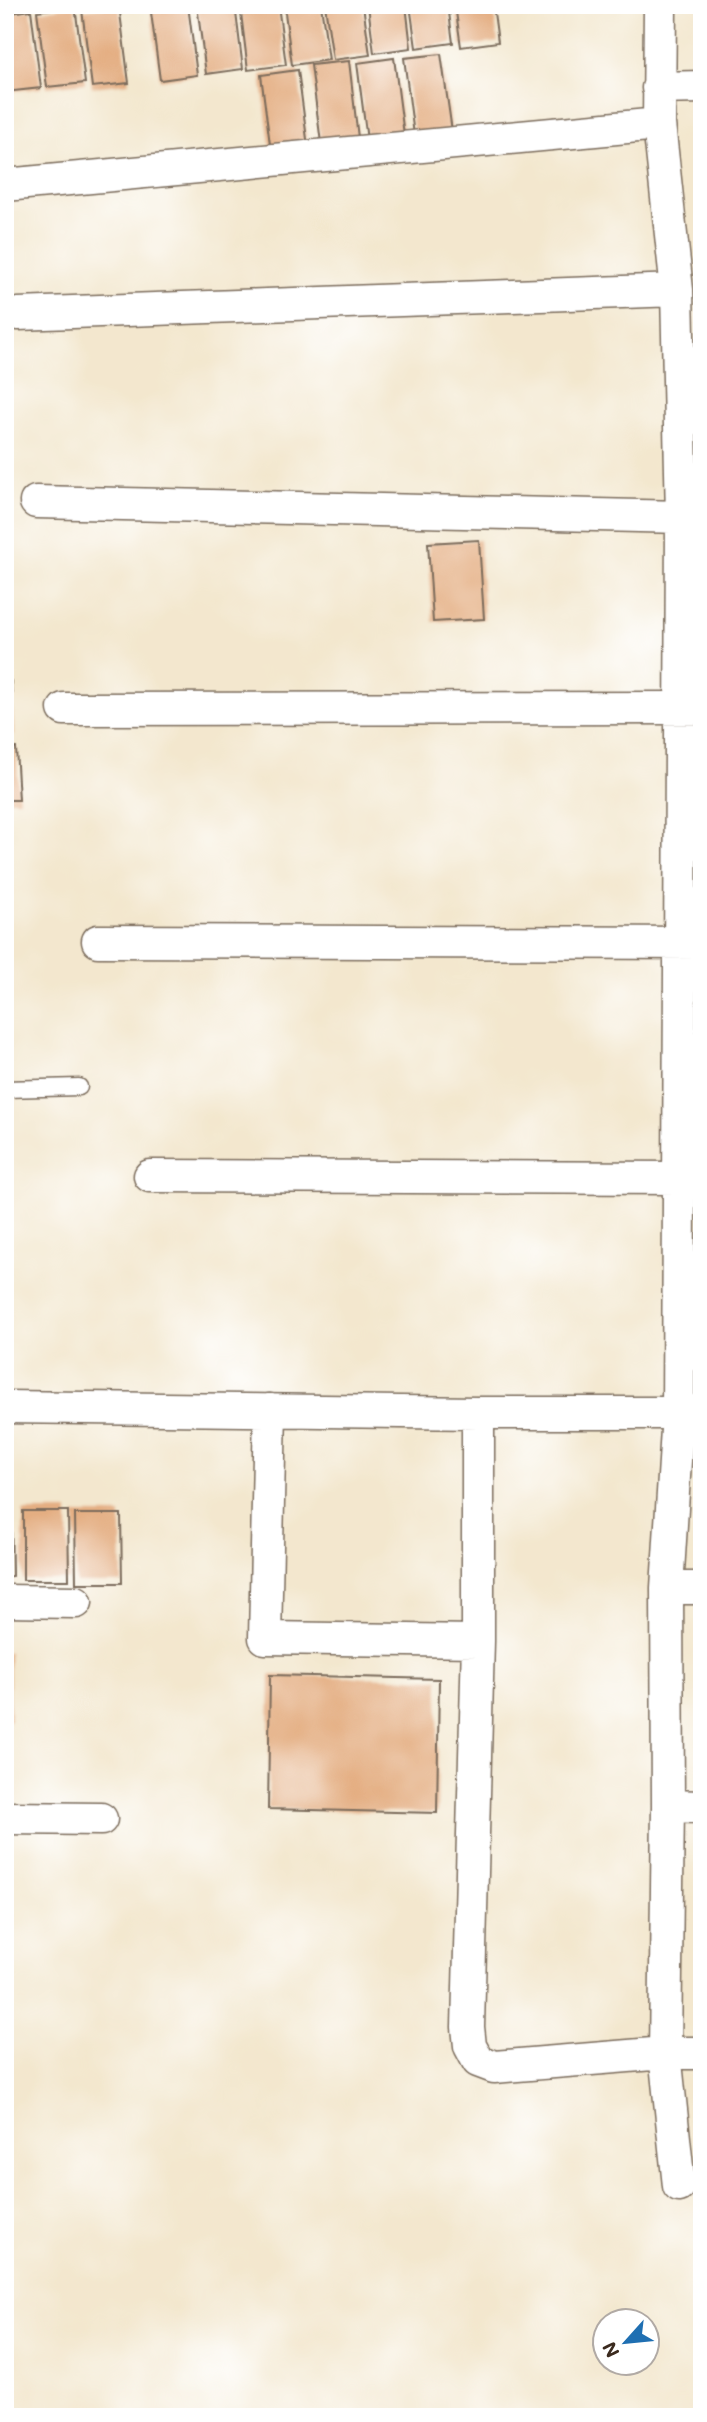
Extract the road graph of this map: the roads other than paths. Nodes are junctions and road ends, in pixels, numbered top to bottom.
1 (660, 5) edge
2 (702, 87) edge
3 (658, 88) junction
4 (659, 124) junction
5 (5, 185) edge
6 (677, 290) junction
7 (18, 314) dead end
8 (36, 502) dead end
9 (682, 517) junction
10 (692, 707) edge
11 (64, 709) dead end
12 (98, 941) dead end
13 (691, 944) edge
14 (79, 1087) dead end
15 (5, 1089) edge
16 (150, 1177) dead end
17 (679, 1178) junction
18 (5, 1407) edge
19 (270, 1410) junction
20 (478, 1413) junction
21 (690, 1413) edge
22 (667, 1588) junction
23 (702, 1588) edge
24 (5, 1601) edge
25 (76, 1602) dead end
26 (478, 1641) junction
27 (668, 1806) junction
28 (702, 1807) edge
29 (5, 1818) edge
30 (101, 1819) dead end
31 (665, 2053) junction
32 (702, 2053) edge
33 (679, 2186) dead end

1 - 3 street
2 - 3 street
3 - 4 street
4 - 5 street
4 - 6 street
6 - 7 street
6 - 9 street
8 - 9 street
9 - 10 street
10 - 11 street
10 - 13 street
12 - 13 street
13 - 17 street
14 - 15 lane
16 - 17 street
17 - 21 street
18 - 19 street
19 - 20 street
19 - 26 street
20 - 21 street
20 - 26 street
21 - 22 street
22 - 23 street
22 - 27 street
24 - 25 street
26 - 31 street
27 - 28 street
27 - 31 street
29 - 30 street
31 - 32 street
31 - 33 street

